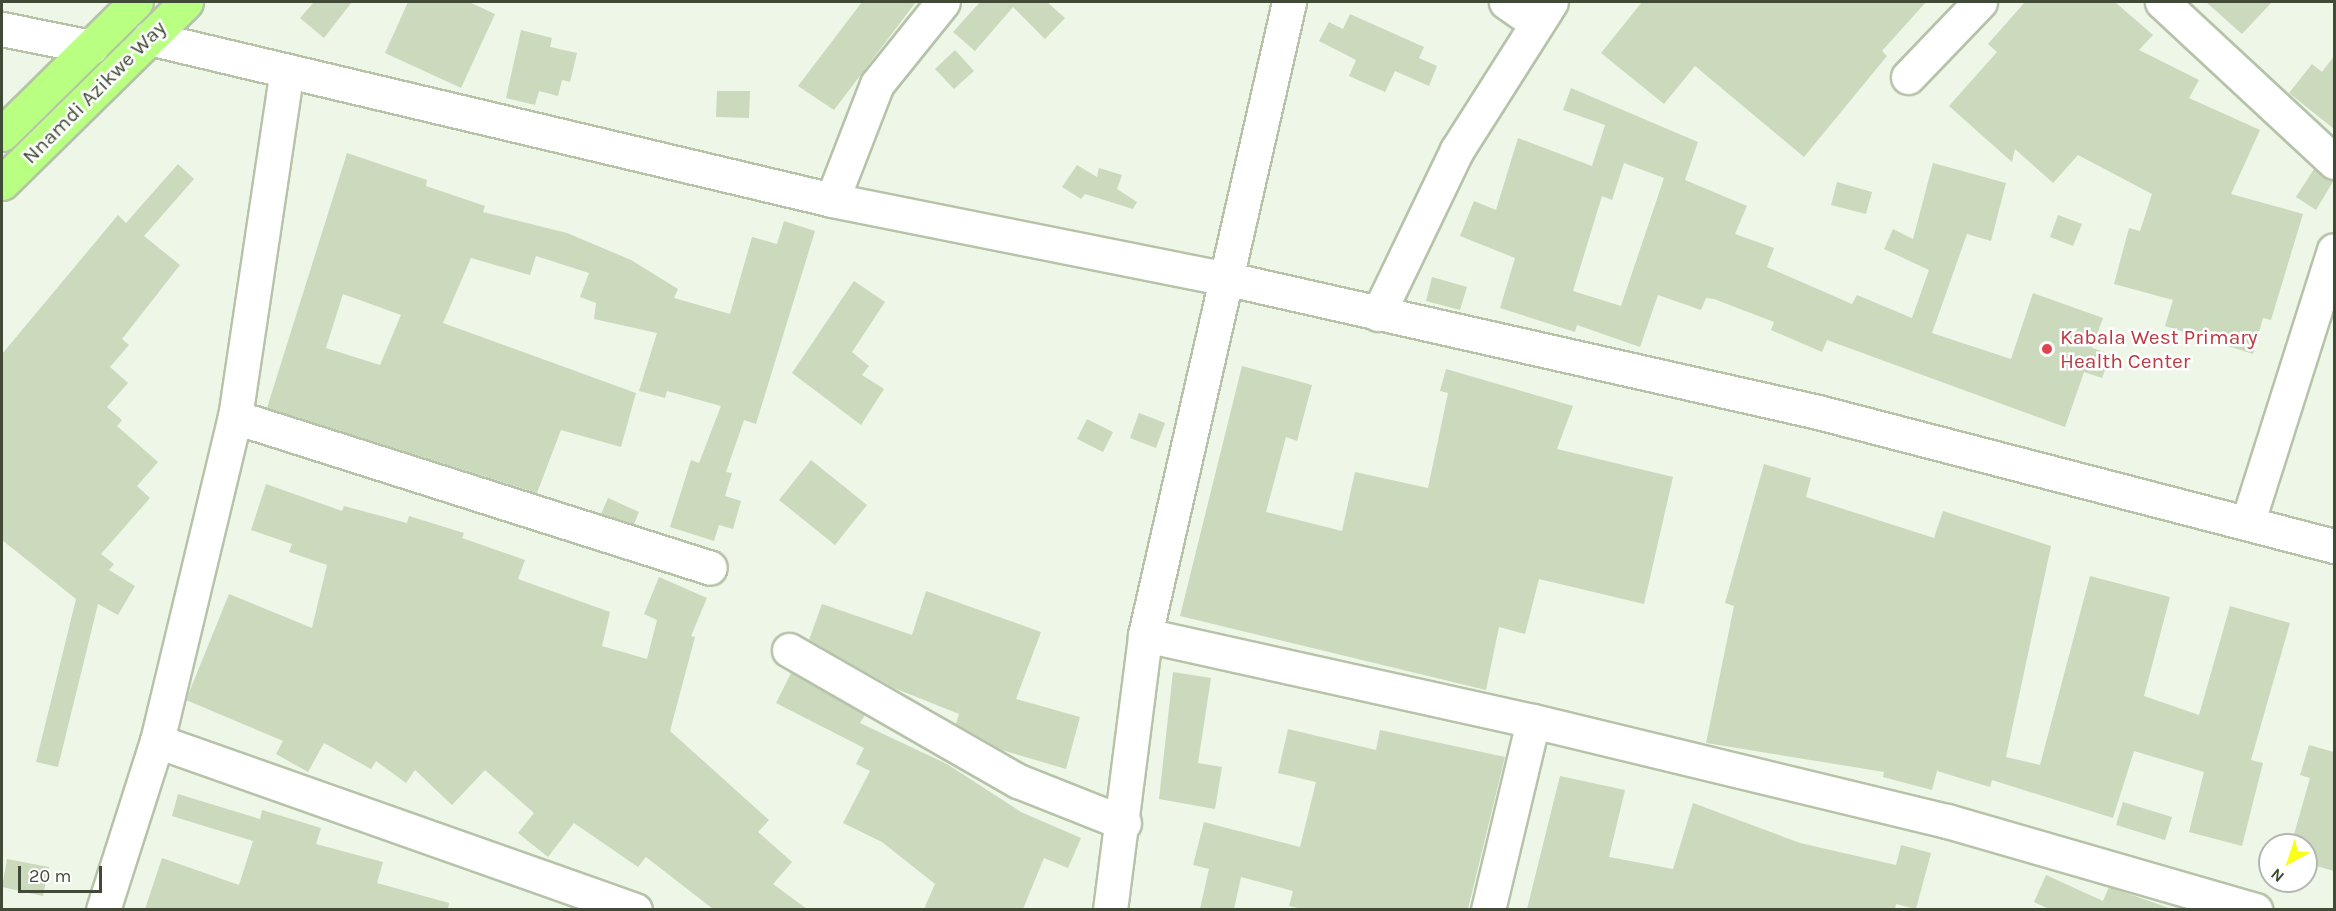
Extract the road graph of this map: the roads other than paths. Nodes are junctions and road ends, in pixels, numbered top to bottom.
1 (136, 2) edge
2 (186, 2) edge
3 (943, 2) edge
4 (1289, 2) edge
5 (1506, 2) edge
6 (1980, 2) edge
7 (2162, 2) edge
8 (1543, 12) edge
9 (2, 29) edge
10 (148, 38) junction
11 (91, 47) junction
12 (287, 71) junction
13 (1908, 77) dead end
14 (2, 134) edge
15 (2334, 162) edge
16 (2, 183) edge
17 (832, 200) junction
18 (2334, 250) edge
19 (1224, 278) junction
20 (1378, 314) junction
21 (235, 417) junction
22 (2247, 521) junction
23 (2334, 546) edge
24 (710, 568) dead end
25 (1145, 635) junction
26 (789, 650) dead end
27 (1533, 721) junction
28 (157, 741) junction
29 (1124, 823) junction
30 (103, 909) edge
31 (635, 909) edge
32 (1110, 909) edge
33 (1488, 909) edge
34 (2255, 909) edge

1 - 11 highway, Nnamdi Azikwe Way
2 - 10 highway, Nnamdi Azikwe Way
3 - 17 street
4 - 19 street
5 - 8 street
6 - 13 street
7 - 15 street
8 - 20 street
9 - 11 street
10 - 12 street
10 - 16 highway, Nnamdi Azikwe Way
11 - 14 highway, Nnamdi Azikwe Way
12 - 17 street
12 - 21 street
17 - 19 street
18 - 22 street
19 - 20 street
19 - 25 street
20 - 22 street
21 - 24 street
21 - 28 street
22 - 23 street
25 - 27 street
25 - 29 street
26 - 29 street
27 - 33 street
27 - 34 street
28 - 30 street
28 - 31 street
29 - 32 street

